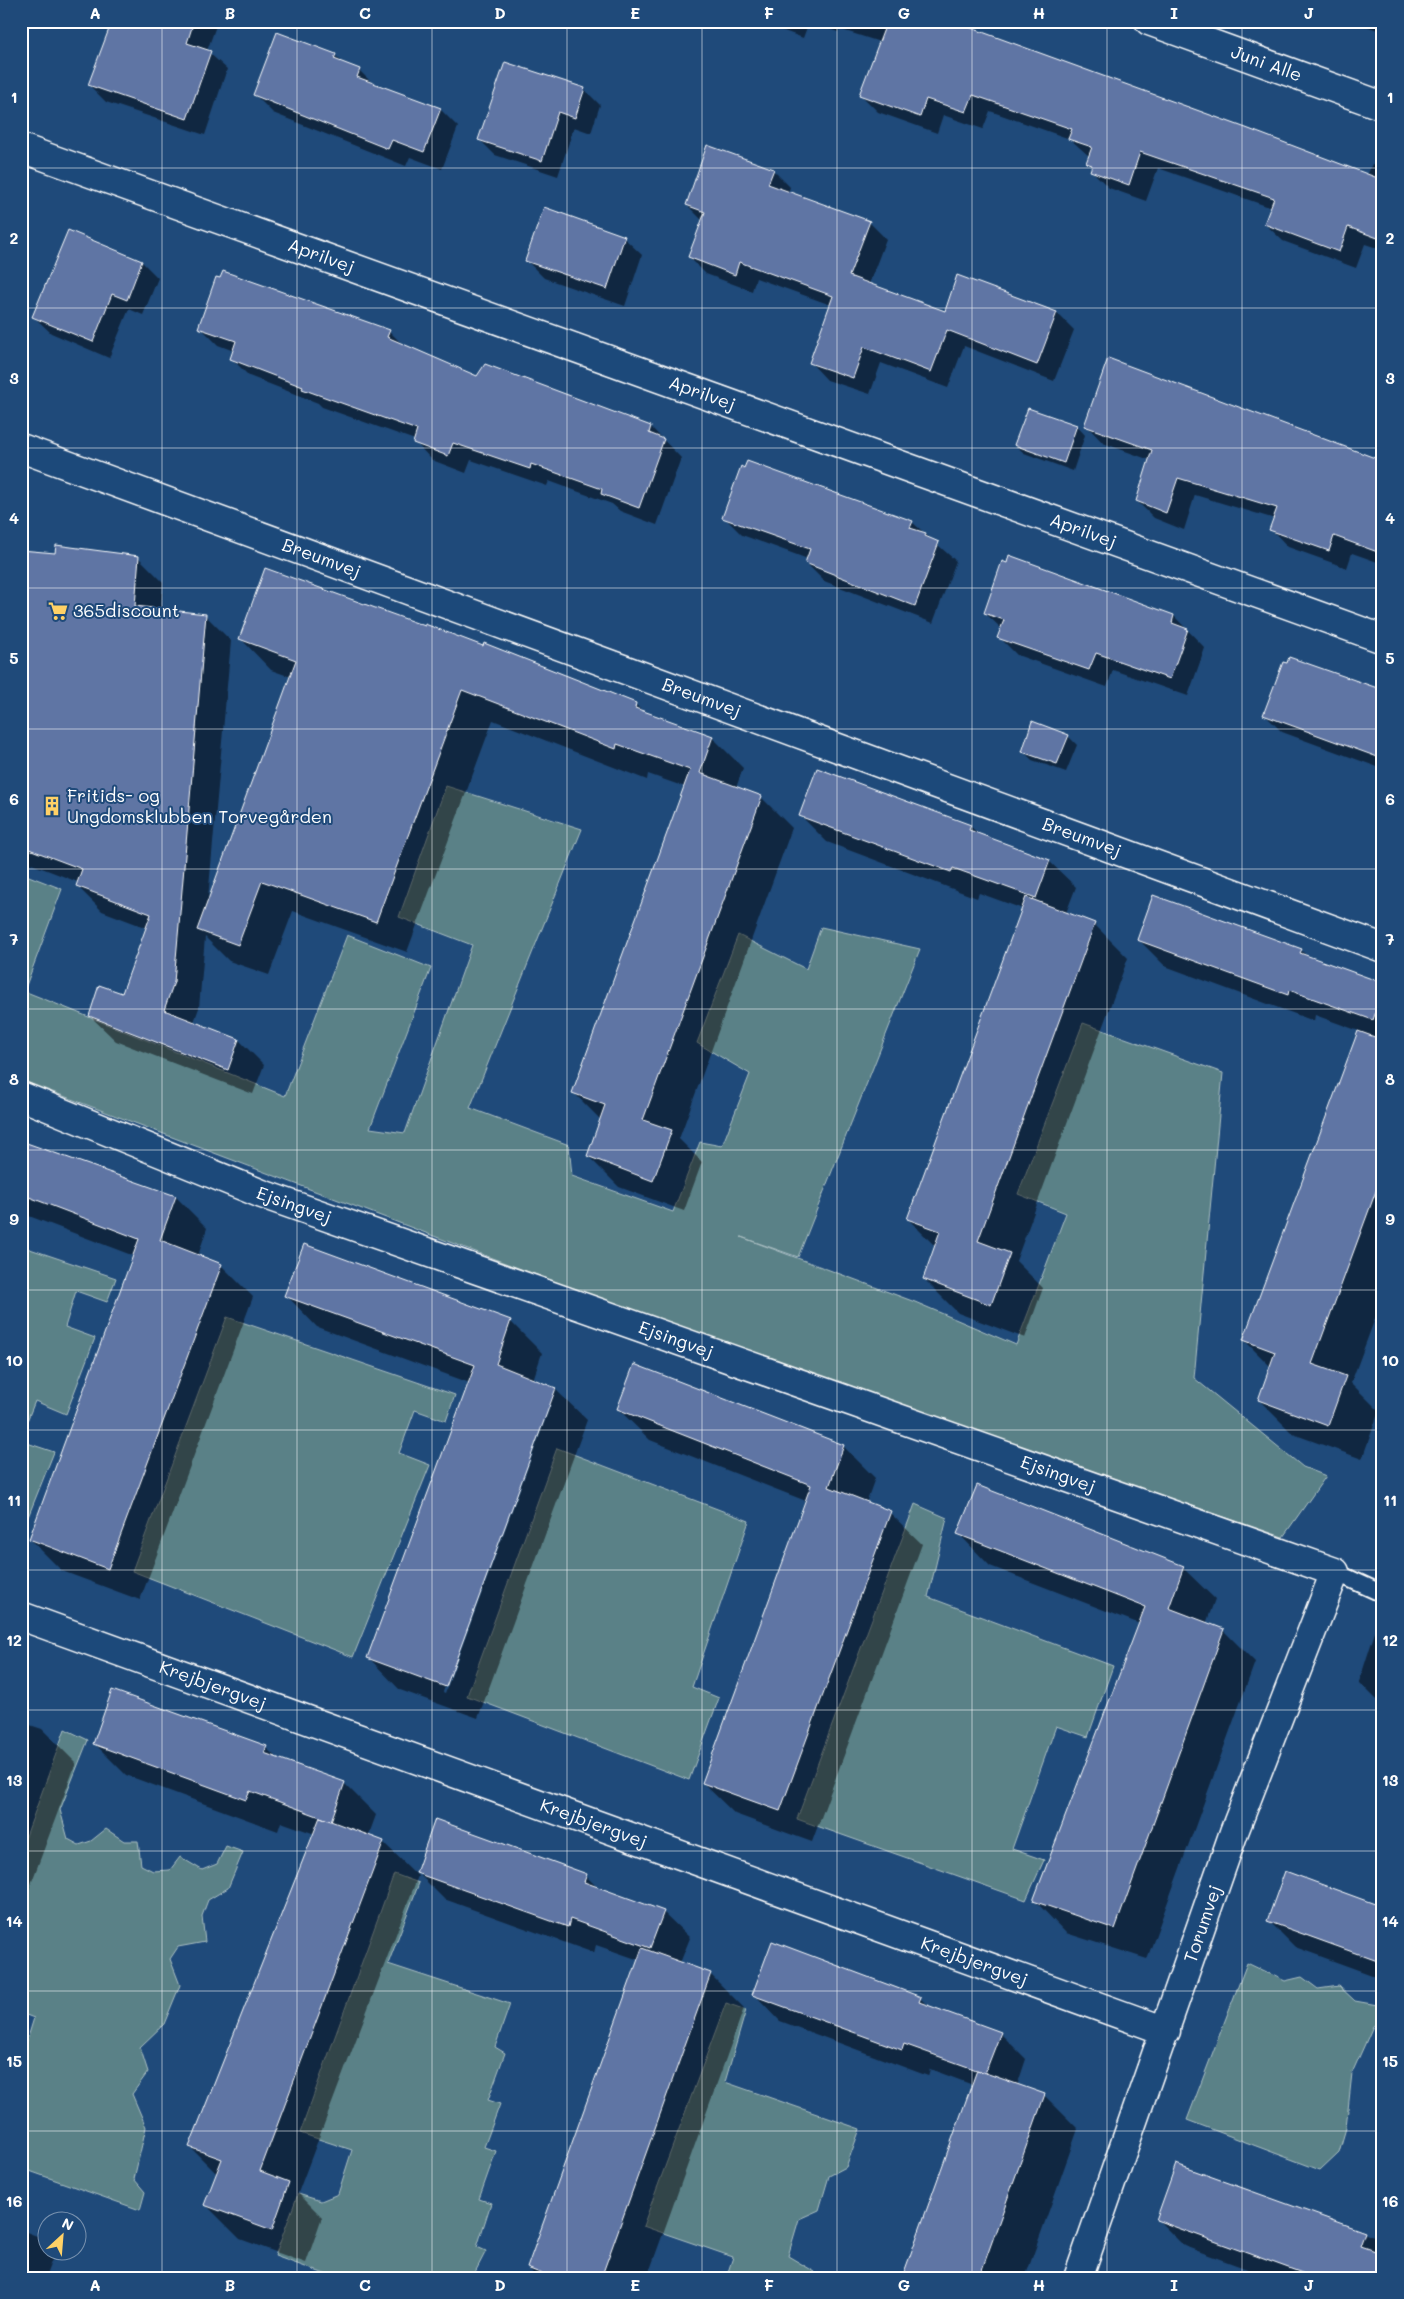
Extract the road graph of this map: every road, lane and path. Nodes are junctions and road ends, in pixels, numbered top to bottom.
1 (1149, 21) edge
2 (1383, 106) edge
3 (21, 148) edge
4 (21, 448) edge
5 (1383, 639) edge
6 (1383, 948) edge
7 (21, 1096) edge
8 (1335, 1572) junction
9 (1383, 1594) edge
10 (21, 1616) edge
11 (1166, 2031) junction
12 (1078, 2278) edge

1 - 2 street, Juni Alle
3 - 5 street, Aprilvej
4 - 6 street, Breumvej
7 - 8 street, Ejsingvej
8 - 9 lane
8 - 11 street, Torumvej
10 - 11 street, Krejbjergvej
11 - 12 street, Torumvej

